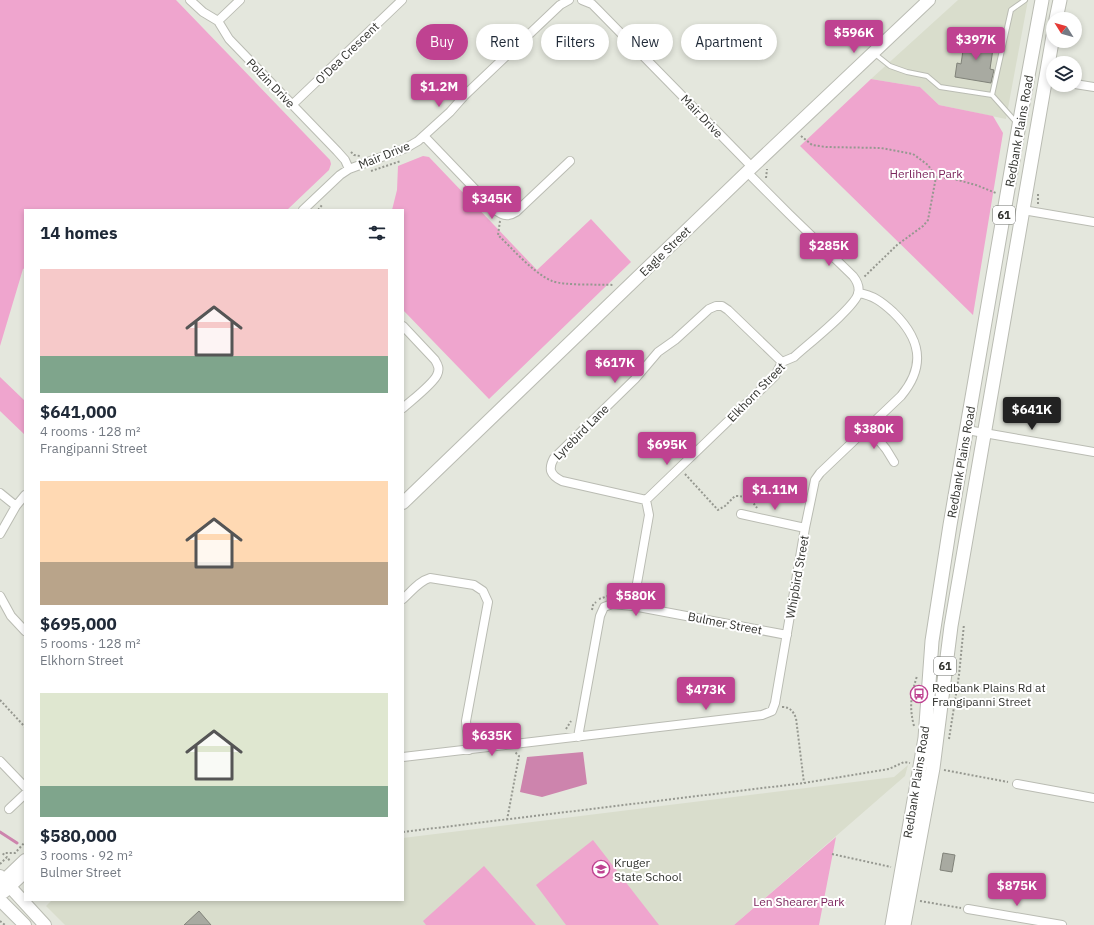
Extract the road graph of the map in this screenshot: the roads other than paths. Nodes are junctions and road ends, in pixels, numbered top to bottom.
1 (190, 0) edge
2 (240, 0) edge
3 (402, 0) edge
4 (569, 0) edge
5 (582, 0) edge
6 (929, 0) edge
7 (1025, 0) edge
8 (1042, 0) edge
9 (1060, 0) edge
10 (594, 2) edge
11 (1057, 12) edge
12 (218, 21) junction
13 (873, 52) junction
14 (1082, 85) edge
15 (1094, 87) edge
16 (1046, 92) edge
17 (992, 95) junction
18 (292, 105) junction
19 (1019, 125) junction
20 (424, 136) junction
21 (570, 161) dead end
22 (749, 169) junction
23 (349, 170) junction
24 (304, 209) edge
25 (1023, 210) junction
26 (1094, 222) edge
27 (858, 293) junction
28 (404, 327) edge
29 (782, 362) junction
30 (404, 407) edge
31 (868, 427) junction
32 (967, 430) junction
33 (984, 433) junction
34 (1094, 452) edge
35 (894, 462) dead end
36 (0, 493) edge
37 (24, 496) edge
38 (646, 500) junction
39 (404, 502) edge
40 (16, 506) junction
41 (741, 514) dead end
42 (805, 528) junction
43 (0, 534) edge
44 (0, 596) edge
45 (404, 598) edge
46 (633, 606) junction
47 (24, 630) edge
48 (787, 636) junction
49 (578, 737) junction
50 (469, 750) junction
51 (404, 757) edge
52 (0, 761) edge
53 (1017, 784) road end
54 (24, 786) edge
55 (24, 795) edge
56 (1094, 798) edge
57 (9, 809) dead end
58 (24, 861) edge
59 (24, 872) edge
60 (4, 882) edge
61 (0, 896) edge
62 (24, 898) edge
63 (0, 900) edge
64 (30, 903) edge
65 (968, 909) road end
66 (25, 925) edge
67 (46, 925) edge
68 (892, 925) edge
69 (904, 925) edge
70 (1062, 925) edge

1 - 12 street, Polzin Drive
2 - 12 street
3 - 18 street, O'Dea Crescent
4 - 20 street, Mair Drive
5 - 10 street, Mair Drive
6 - 13 street, Eagle Street
7 - 17 lane
8 - 19 main road, Redbank Plains Road / 61
9 - 11 main road
10 - 22 street, Mair Drive
12 - 18 street, Polzin Drive
13 - 17 lane
13 - 22 street, Eagle Street
14 - 15 street
16 - 25 main road, Redbank Plains Road / 61
17 - 19 lane
18 - 23 street, Polzin Drive
19 - 32 main road, Redbank Plains Road / 61
20 - 21 street
20 - 23 street, Mair Drive
22 - 27 street
22 - 39 street, Eagle Street
23 - 24 street, Mair Drive
25 - 26 street
25 - 33 main road, Redbank Plains Road / 61
27 - 29 street, Elkhorn Street
27 - 31 street, Whipbird Street
28 - 30 street
29 - 38 street, Elkhorn Street
29 - 38 street, Lyrebird Lane
31 - 35 street
31 - 42 street, Whipbird Street
32 - 33 street
32 - 68 main road, Redbank Plains Road / 61
33 - 34 street
33 - 69 main road, Redbank Plains Road / 61
36 - 40 street
37 - 40 street
38 - 46 street
40 - 43 street
41 - 42 street
42 - 48 street, Whipbird Street
44 - 47 street
45 - 50 street
46 - 48 street, Bulmer Street
46 - 49 street, Bulmer Street
48 - 49 street, Whipbird Street
49 - 50 street
50 - 51 street
52 - 54 street
53 - 56 street
55 - 57 street
58 - 60 street
59 - 60 street
60 - 61 street
60 - 62 street
63 - 66 street
64 - 67 street
65 - 70 street

